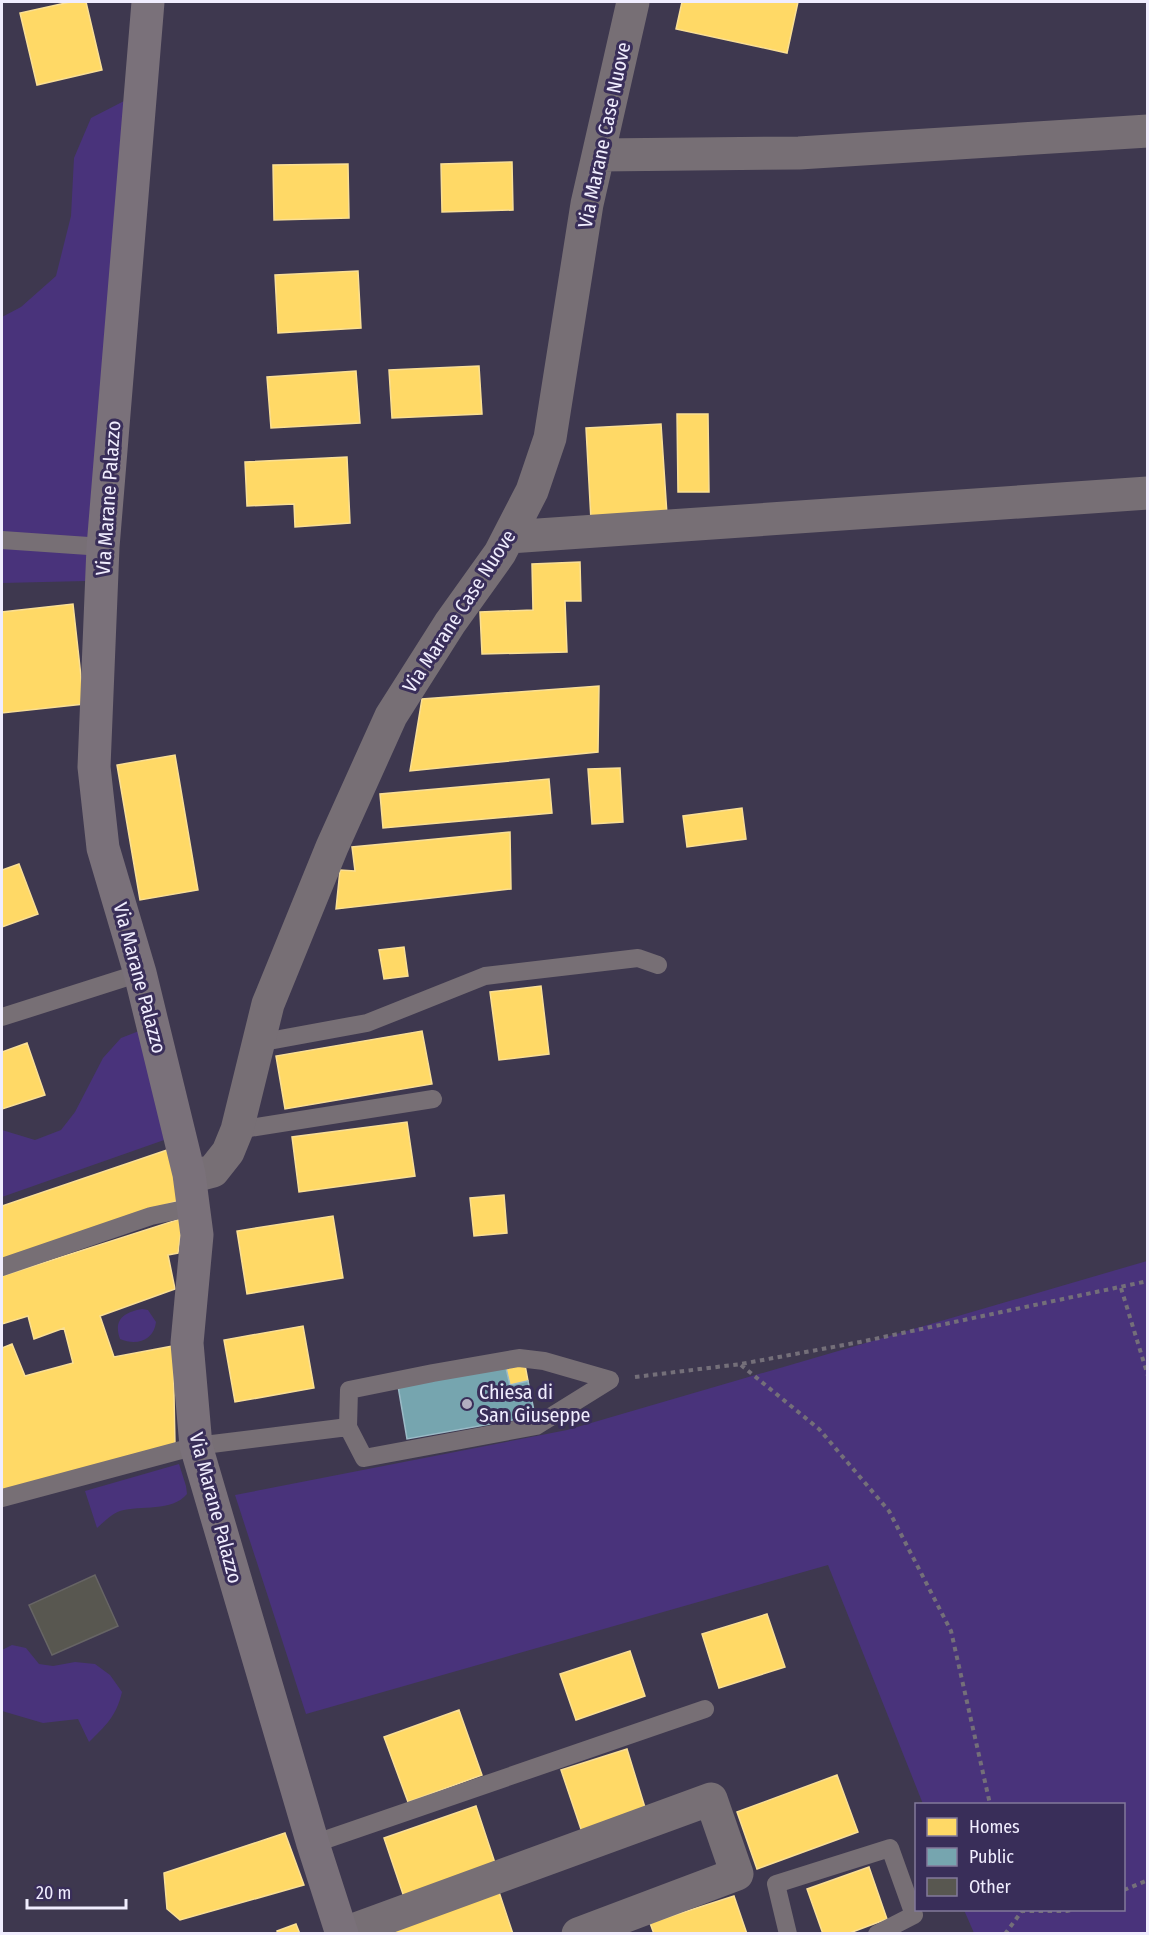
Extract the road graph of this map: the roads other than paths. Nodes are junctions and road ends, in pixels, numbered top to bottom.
1 (148, 2) edge
2 (633, 2) edge
3 (1148, 131) edge
4 (599, 155) junction
5 (1148, 493) edge
6 (509, 537) junction
7 (2, 540) edge
8 (103, 547) junction
9 (658, 965) dead end
10 (141, 973) junction
11 (2, 1017) edge
12 (258, 1043) junction
13 (433, 1099) dead end
14 (237, 1130) junction
15 (192, 1192) junction
16 (2, 1267) edge
17 (348, 1427) junction
18 (196, 1446) junction
19 (2, 1498) edge
20 (705, 1709) dead end
21 (313, 1844) junction
22 (342, 1934) edge
23 (578, 1934) edge
24 (788, 1934) edge
25 (877, 1934) edge

1 - 8 main road, Via Marane Palazzo
2 - 4 street, Via Marane Case Nuove
3 - 4 street
4 - 6 street, Via Marane Case Nuove
5 - 6 street
6 - 12 street, Via Marane Case Nuove
7 - 8 lane
8 - 10 main road, Via Marane Palazzo
9 - 12 lane
10 - 11 lane
10 - 15 main road, Via Marane Palazzo
12 - 14 street, Via Marane Case Nuove
13 - 14 lane
14 - 15 street, Via Marane Case Nuove
15 - 16 lane
15 - 18 main road, Via Marane Palazzo
17 - 17 lane
17 - 18 lane
18 - 19 lane
18 - 21 main road, Via Marane Palazzo
20 - 21 lane
21 - 22 main road, Via Marane Palazzo
22 - 23 street
24 - 25 lane

